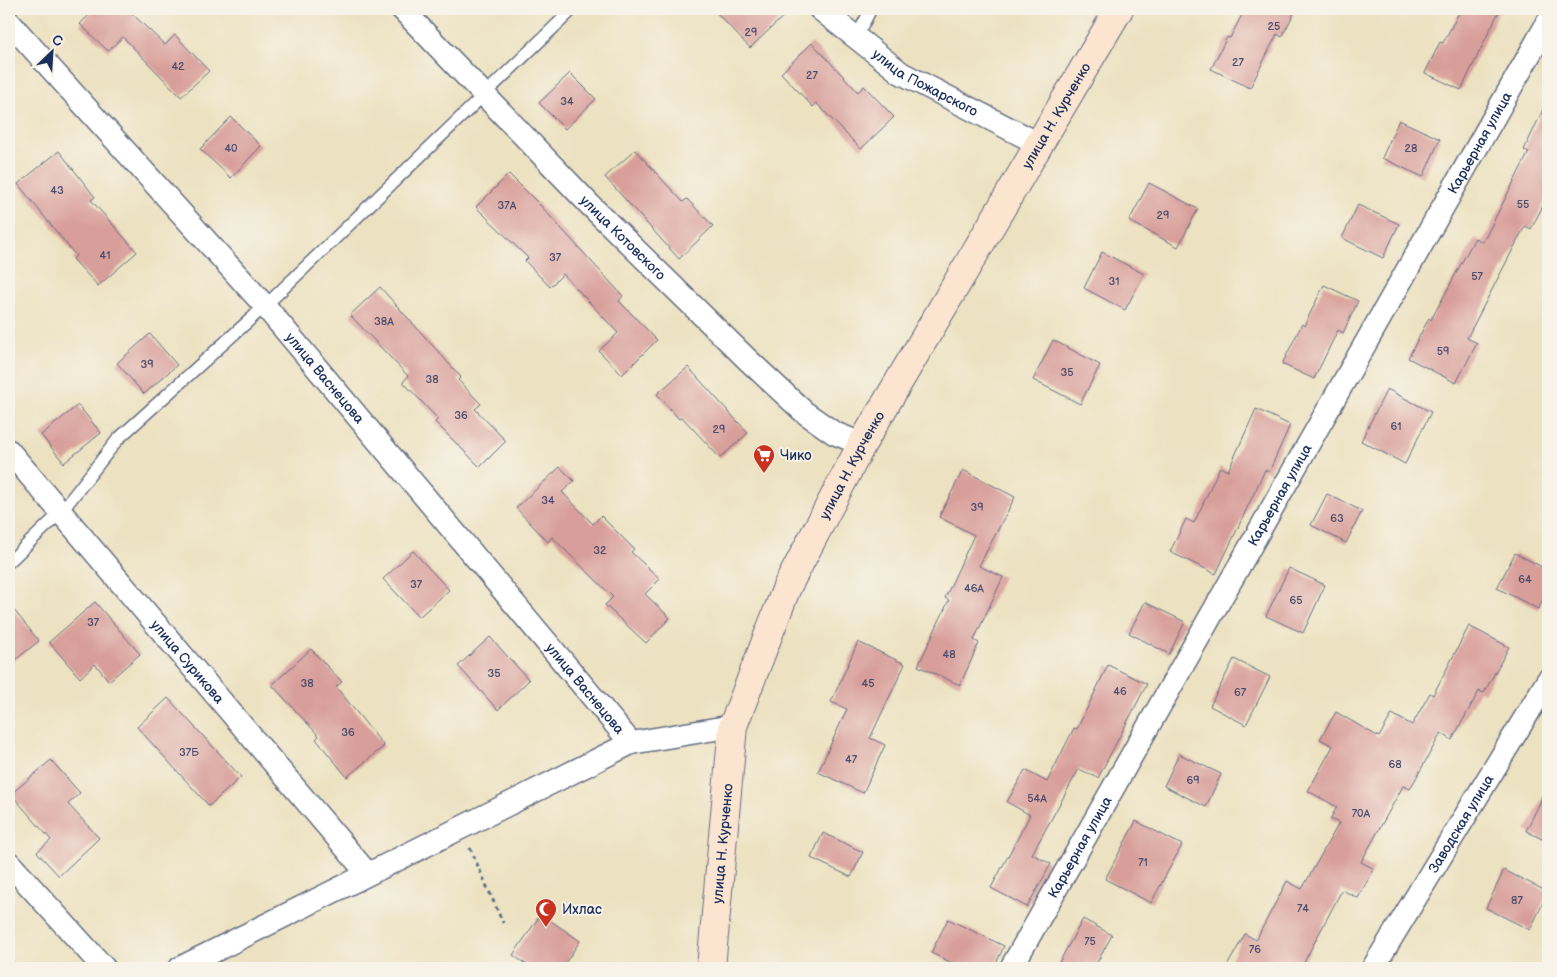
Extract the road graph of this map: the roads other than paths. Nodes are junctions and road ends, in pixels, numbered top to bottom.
1 (402, 9) edge
2 (573, 9) edge
3 (820, 9) edge
4 (871, 9) edge
5 (1119, 9) edge
6 (9, 22) edge
7 (1548, 22) edge
8 (856, 38) junction
9 (484, 94) junction
10 (1039, 144) junction
11 (265, 306) junction
12 (862, 444) junction
13 (9, 451) edge
14 (61, 512) junction
15 (9, 562) edge
16 (1548, 680) edge
17 (732, 726) junction
18 (631, 742) junction
19 (9, 863) edge
20 (367, 873) junction
21 (104, 968) edge
22 (180, 968) edge
23 (711, 968) edge
24 (1011, 968) edge
25 (1373, 968) edge

1 - 9 street, улица Котовского
2 - 9 lane
3 - 8 street, улица Пожарского
4 - 8 lane
5 - 10 main road, улица Н. Курченко
6 - 11 street, улица Васнецова
7 - 24 street, Карьерная улица
8 - 10 street, улица Пожарского
9 - 11 lane
9 - 12 street, улица Котовского
10 - 12 main road, улица Н. Курченко
11 - 14 lane
11 - 18 street, улица Васнецова
12 - 17 main road, улица Н. Курченко
13 - 14 street, улица Сурикова
14 - 15 lane
14 - 20 street, улица Сурикова
16 - 25 street, Заводская улица
17 - 18 street
17 - 23 main road, улица Н. Курченко
18 - 20 street
19 - 21 street
20 - 22 street

